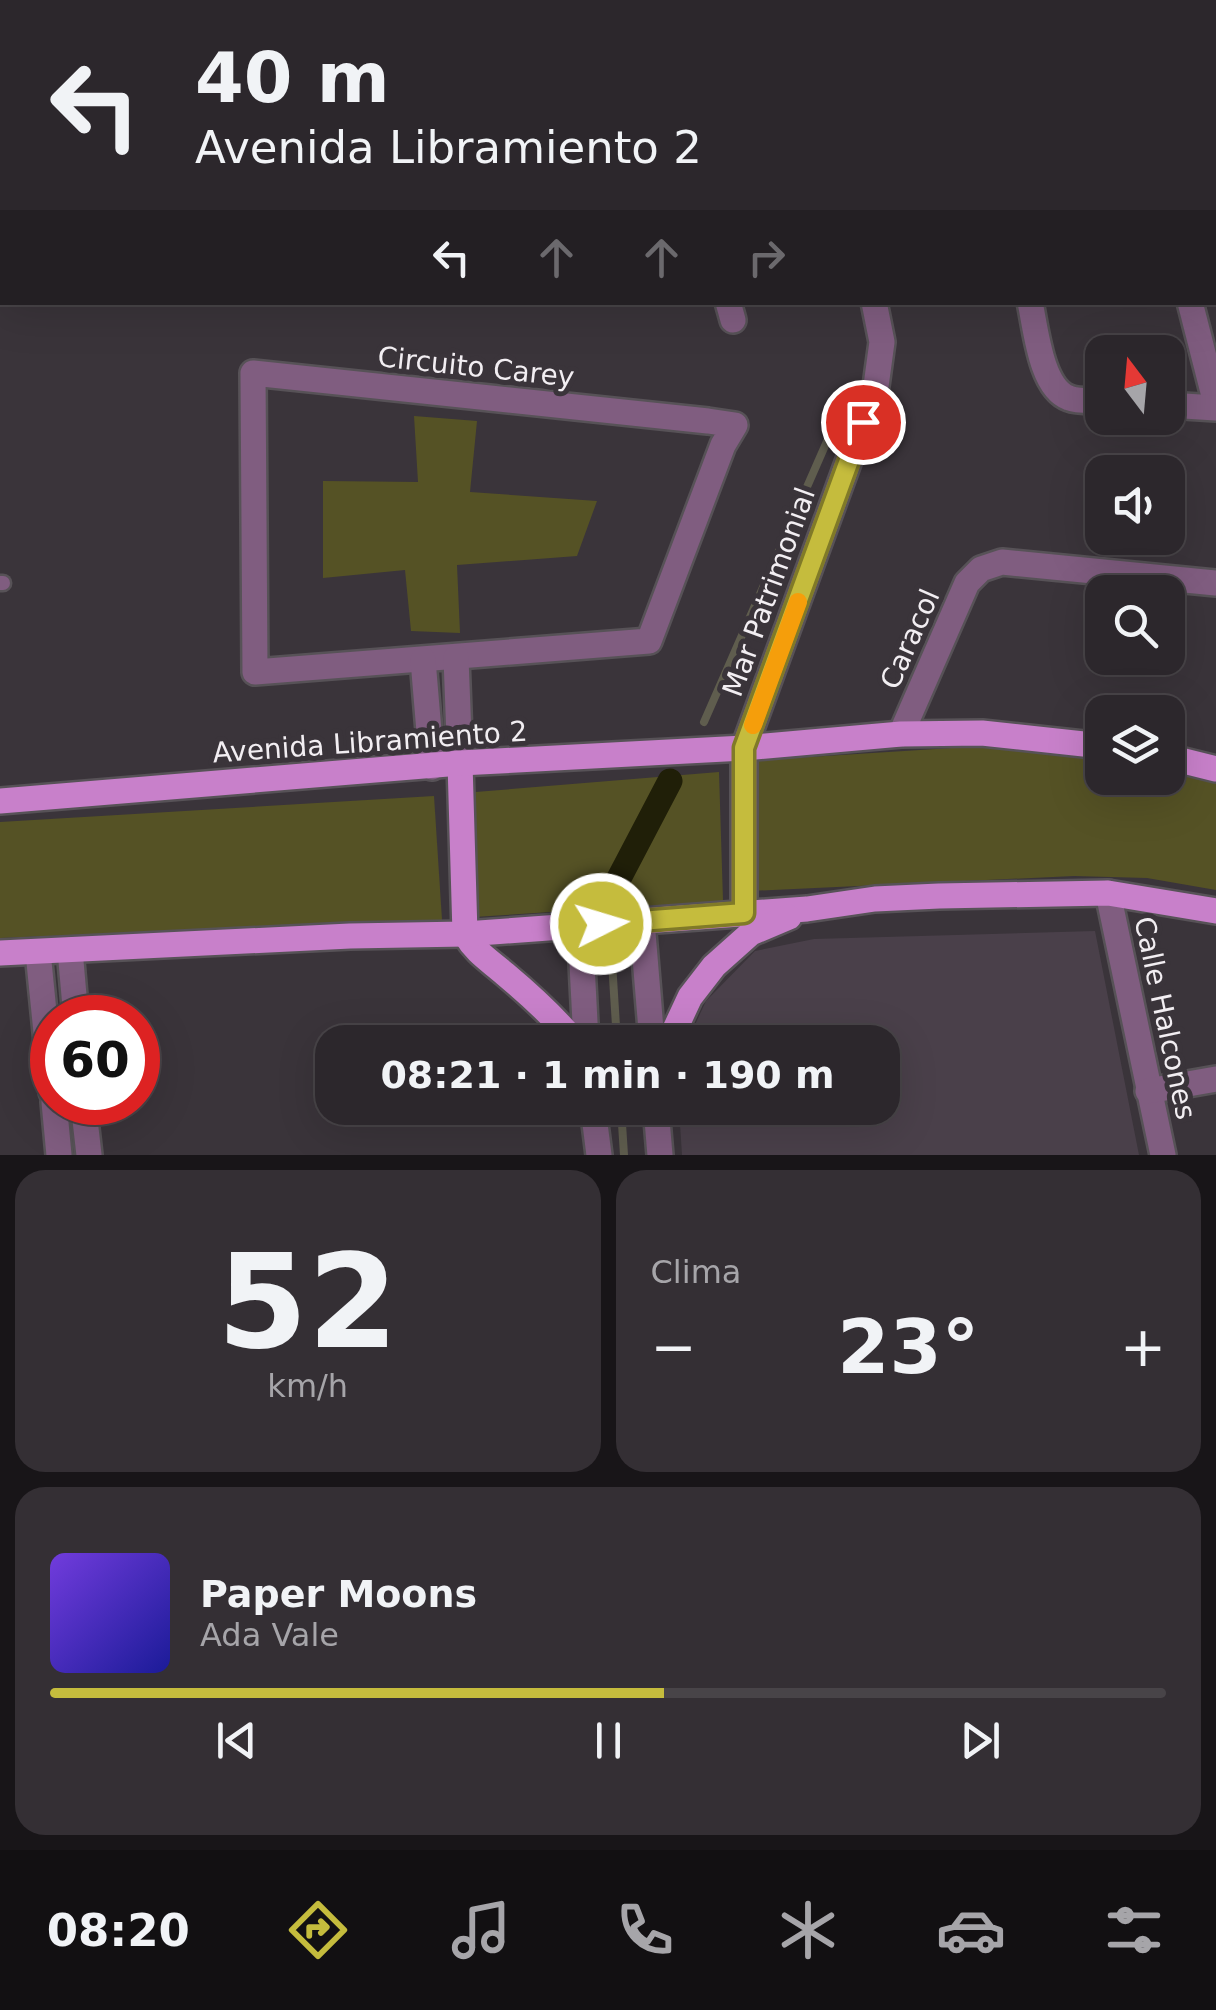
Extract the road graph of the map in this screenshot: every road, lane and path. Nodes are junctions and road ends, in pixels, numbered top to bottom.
1 (875, 305) edge
2 (1031, 305) edge
3 (1191, 305) edge
4 (1085, 400) edge
5 (1185, 405) edge
6 (1216, 406) edge
7 (1216, 583) edge
8 (456, 658) junction
9 (423, 660) junction
10 (901, 734) junction
11 (1085, 744) edge
12 (744, 748) junction
13 (1185, 761) edge
14 (460, 764) junction
15 (432, 767) junction
16 (1216, 768) edge
17 (0, 801) edge
18 (1108, 893) junction
19 (807, 909) junction
20 (1216, 910) edge
21 (744, 913) junction
22 (642, 920) junction
23 (580, 925) junction
24 (465, 934) junction
25 (70, 950) junction
26 (38, 952) junction
27 (0, 953) edge
28 (42, 995) edge
29 (74, 995) edge
30 (560, 1025) edge
31 (585, 1025) edge
32 (651, 1025) edge
33 (677, 1025) edge
34 (1216, 1079) edge
35 (1148, 1090) junction
36 (56, 1125) edge
37 (85, 1125) edge
38 (595, 1125) edge
39 (657, 1125) edge
40 (59, 1155) edge
41 (89, 1155) edge
42 (599, 1155) edge
43 (660, 1155) edge
44 (1163, 1155) edge

1 - 12 street, Mar Patrimonial
2 - 4 street
3 - 6 street
5 - 6 street
7 - 10 street, Caracol
8 - 9 street
8 - 9 street, Circuito Carey
8 - 14 street
9 - 15 street
10 - 11 main road, Avenida Libramiento 2
10 - 12 main road, Avenida Libramiento 2
12 - 14 main road, Avenida Libramiento 2
12 - 21 street
13 - 16 main road
14 - 15 main road, Avenida Libramiento 2
14 - 24 main road
15 - 17 main road, Avenida Libramiento 2
18 - 19 main road
18 - 20 main road
18 - 35 street, Calle Halcones
19 - 21 main road
19 - 33 main road
21 - 22 main road
22 - 23 main road
22 - 32 street
23 - 24 main road
23 - 31 street
24 - 25 main road
24 - 30 main road
25 - 26 main road
25 - 29 street
26 - 27 main road
26 - 28 street
34 - 35 street
35 - 44 street, Calle Halcones
36 - 40 street
37 - 41 street
38 - 42 street
39 - 43 street

